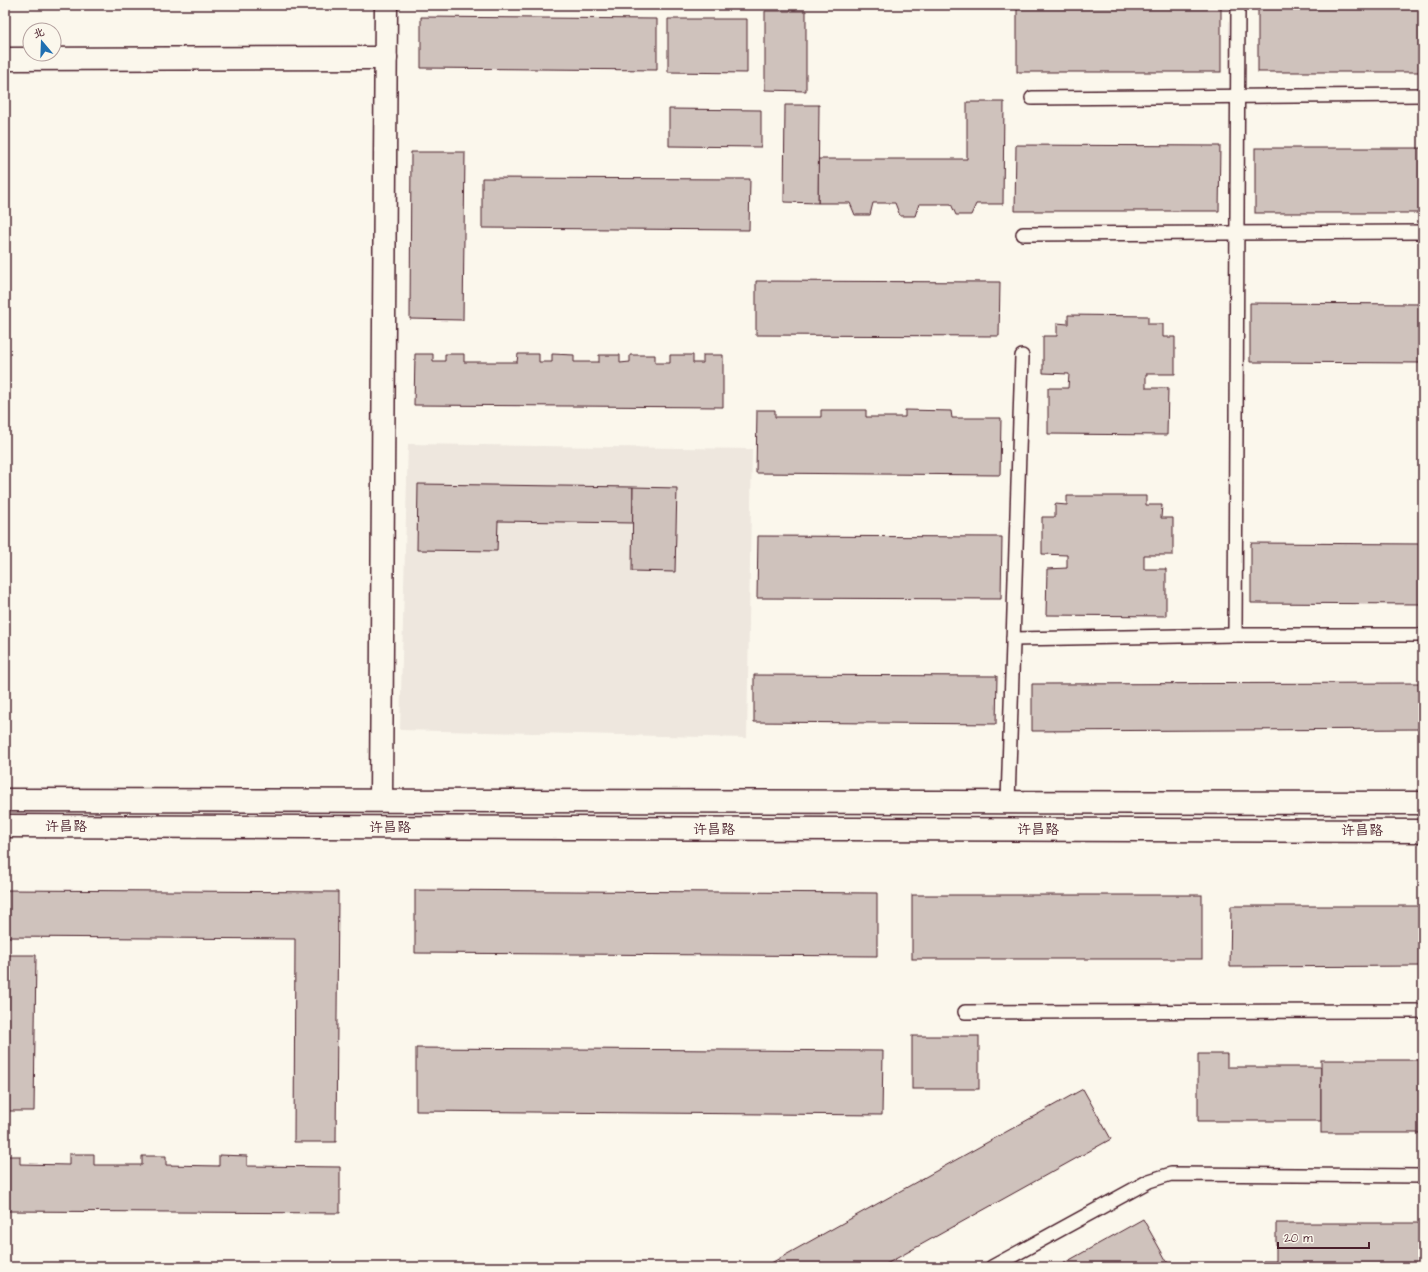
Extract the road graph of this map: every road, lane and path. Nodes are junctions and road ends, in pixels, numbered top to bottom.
1 (386, 5) edge
2 (1238, 5) edge
3 (386, 58) junction
4 (5, 59) edge
5 (1423, 95) edge
6 (1238, 97) junction
7 (1032, 98) dead end
8 (1423, 232) edge
9 (1237, 233) junction
10 (1024, 234) dead end
11 (1022, 356) dead end
12 (1235, 635) junction
13 (1423, 636) edge
14 (1013, 639) junction
15 (5, 800) edge
16 (381, 800) junction
17 (1008, 802) junction
18 (1423, 803) edge
19 (5, 826) edge
20 (1423, 831) edge
21 (1423, 1011) edge
22 (965, 1012) dead end
23 (1423, 1176) edge
24 (992, 1267) edge

1 - 3 street
2 - 6 lane
3 - 4 street
3 - 16 street
5 - 6 lane
6 - 7 lane
6 - 9 lane
8 - 9 lane
9 - 10 lane
9 - 12 lane
11 - 14 lane
12 - 13 lane
12 - 14 lane
14 - 17 lane
15 - 16 street, 许昌路
16 - 17 street, 许昌路
17 - 18 street, 许昌路
19 - 20 street, 许昌路
21 - 22 lane
23 - 24 lane

